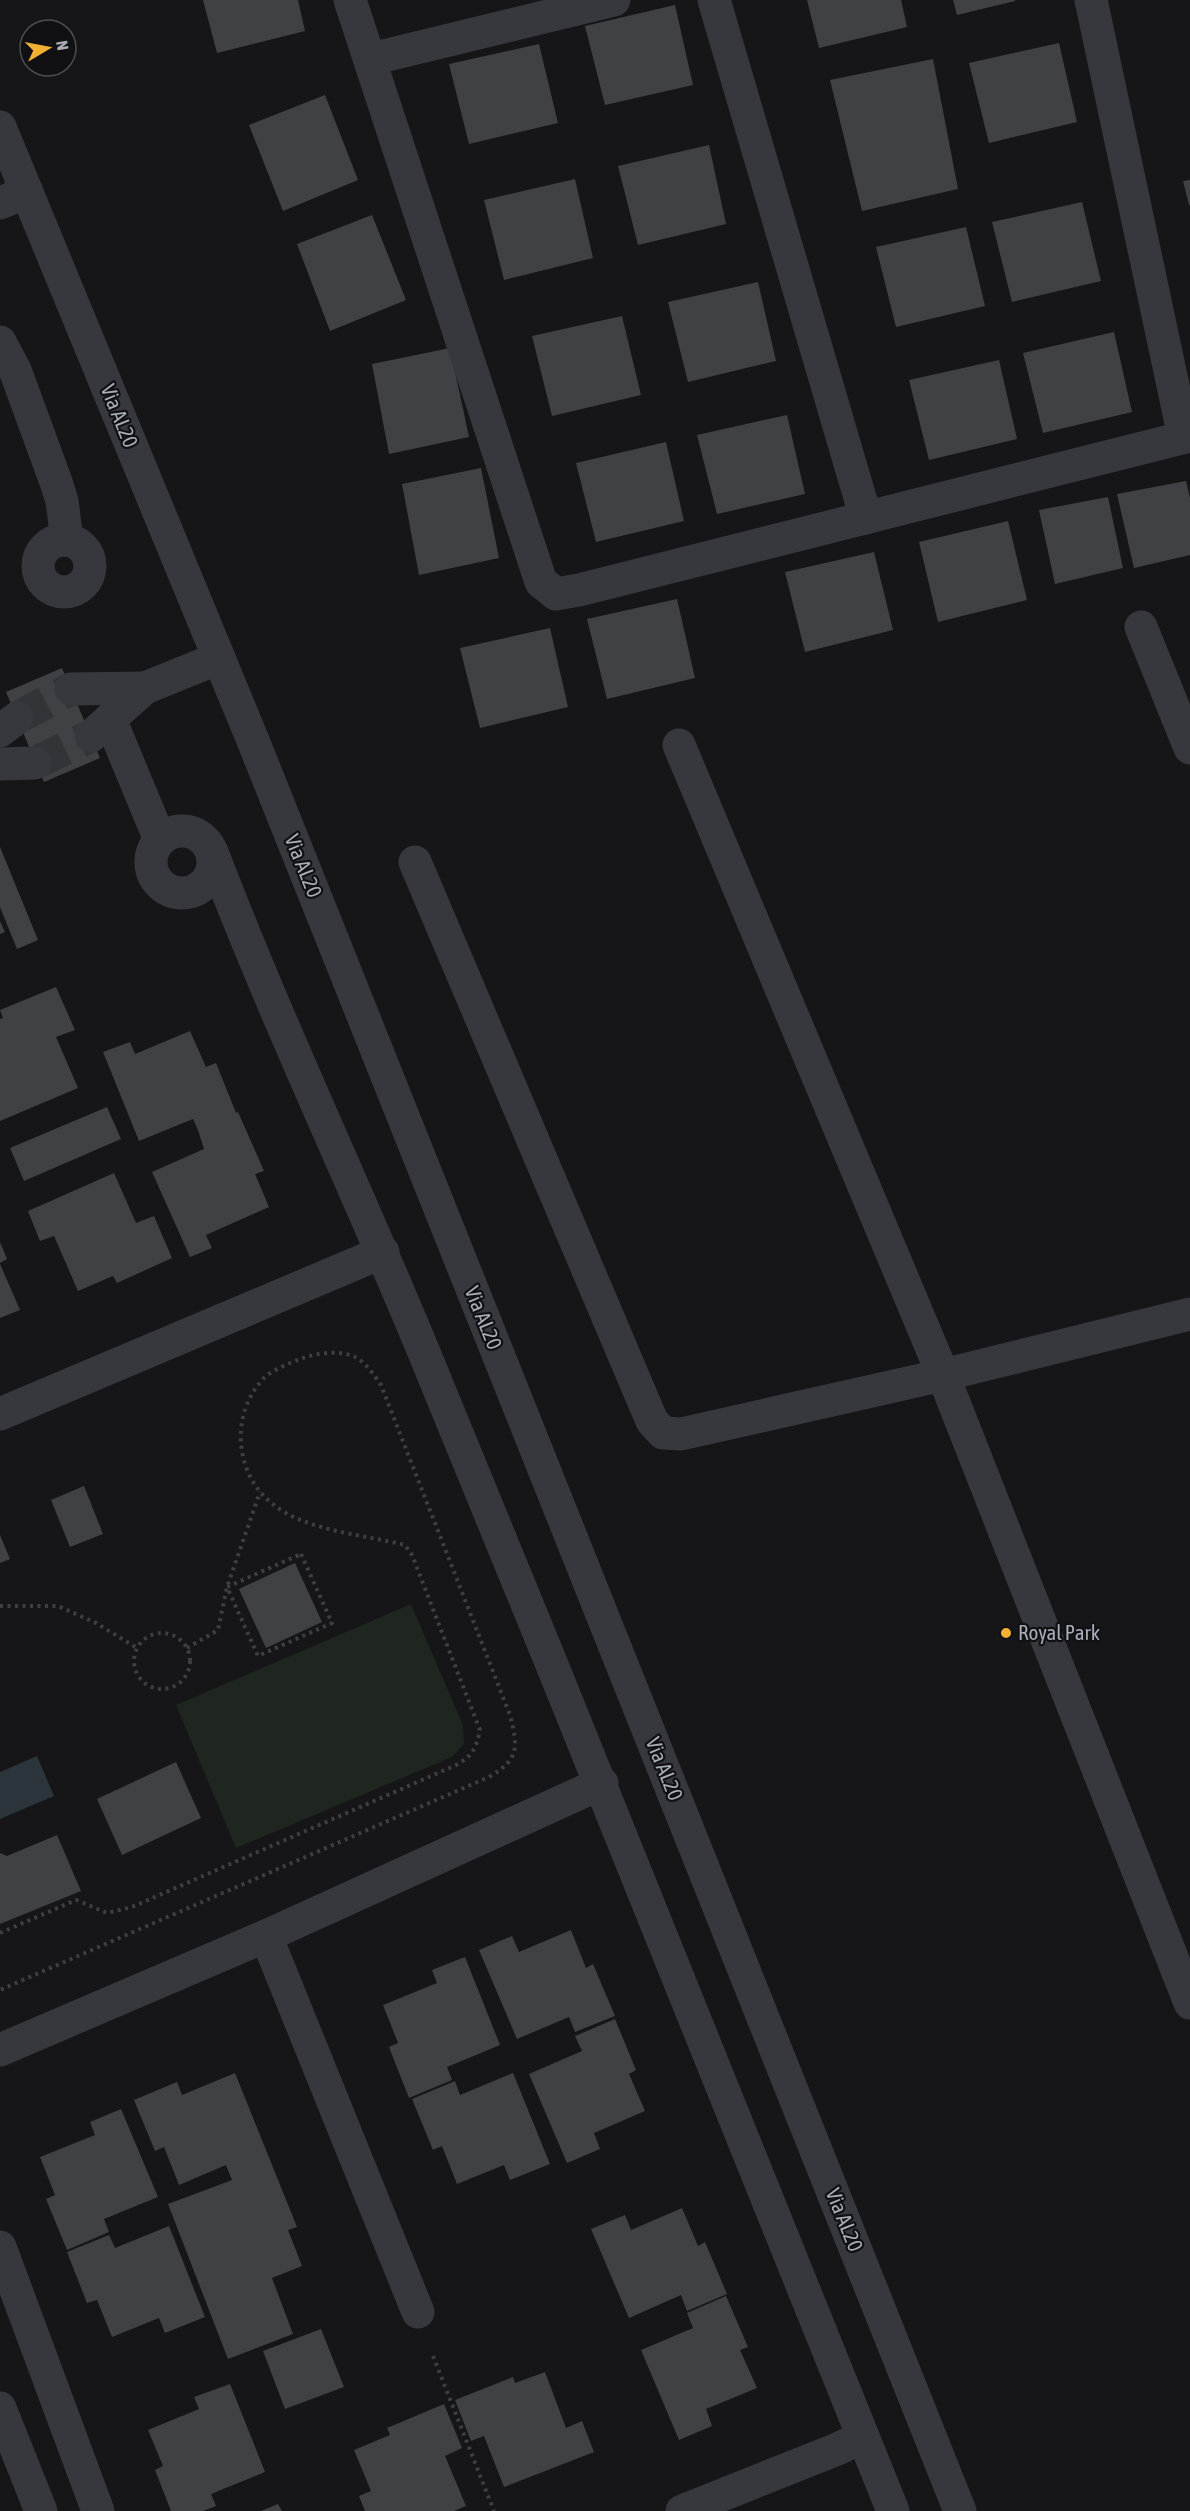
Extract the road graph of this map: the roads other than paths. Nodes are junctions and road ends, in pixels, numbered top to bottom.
1 (350, 0) edge
2 (614, 0) edge
3 (714, 0) edge
4 (1091, 0) edge
5 (370, 59) junction
6 (0, 127) edge
7 (13, 198) edge
8 (0, 342) edge
9 (1187, 437) edge
10 (866, 518) junction
11 (67, 540) dead end
12 (1141, 627) dead end
13 (219, 658) junction
14 (145, 688) junction
15 (71, 690) tunnel mouth
16 (679, 745) dead end
17 (1190, 748) edge
18 (35, 763) tunnel mouth
19 (0, 764) edge
20 (159, 840) junction
21 (212, 852) junction
22 (415, 862) dead end
23 (195, 890) junction
24 (238, 921) junction
25 (383, 1252) junction
26 (1190, 1314) edge
27 (943, 1375) junction
28 (0, 1414) edge
29 (602, 1783) junction
30 (266, 1936) junction
31 (1190, 2003) edge
32 (0, 2050) edge
33 (0, 2247) edge
34 (418, 2312) dead end
35 (0, 2408) edge
36 (863, 2437) junction
37 (41, 2511) edge
38 (98, 2511) edge
39 (682, 2511) edge
40 (893, 2511) edge
41 (960, 2511) edge

1 - 5 street
2 - 5 street
3 - 10 street
4 - 9 street
5 - 10 street
6 - 7 street, Via AL20
7 - 13 street, Via AL20
8 - 11 street
9 - 10 street
12 - 17 street
13 - 14 street
13 - 41 street, Via AL20
14 - 15 street
14 - 20 street
16 - 27 street
18 - 19 street
20 - 21 street
20 - 23 street
21 - 23 street
21 - 24 street
22 - 27 street
23 - 24 street
24 - 25 street
25 - 28 street
25 - 29 street
26 - 27 street
27 - 31 street
29 - 30 street
29 - 36 street
30 - 32 street
30 - 34 street
33 - 38 street
35 - 37 street
36 - 39 street
36 - 40 street

